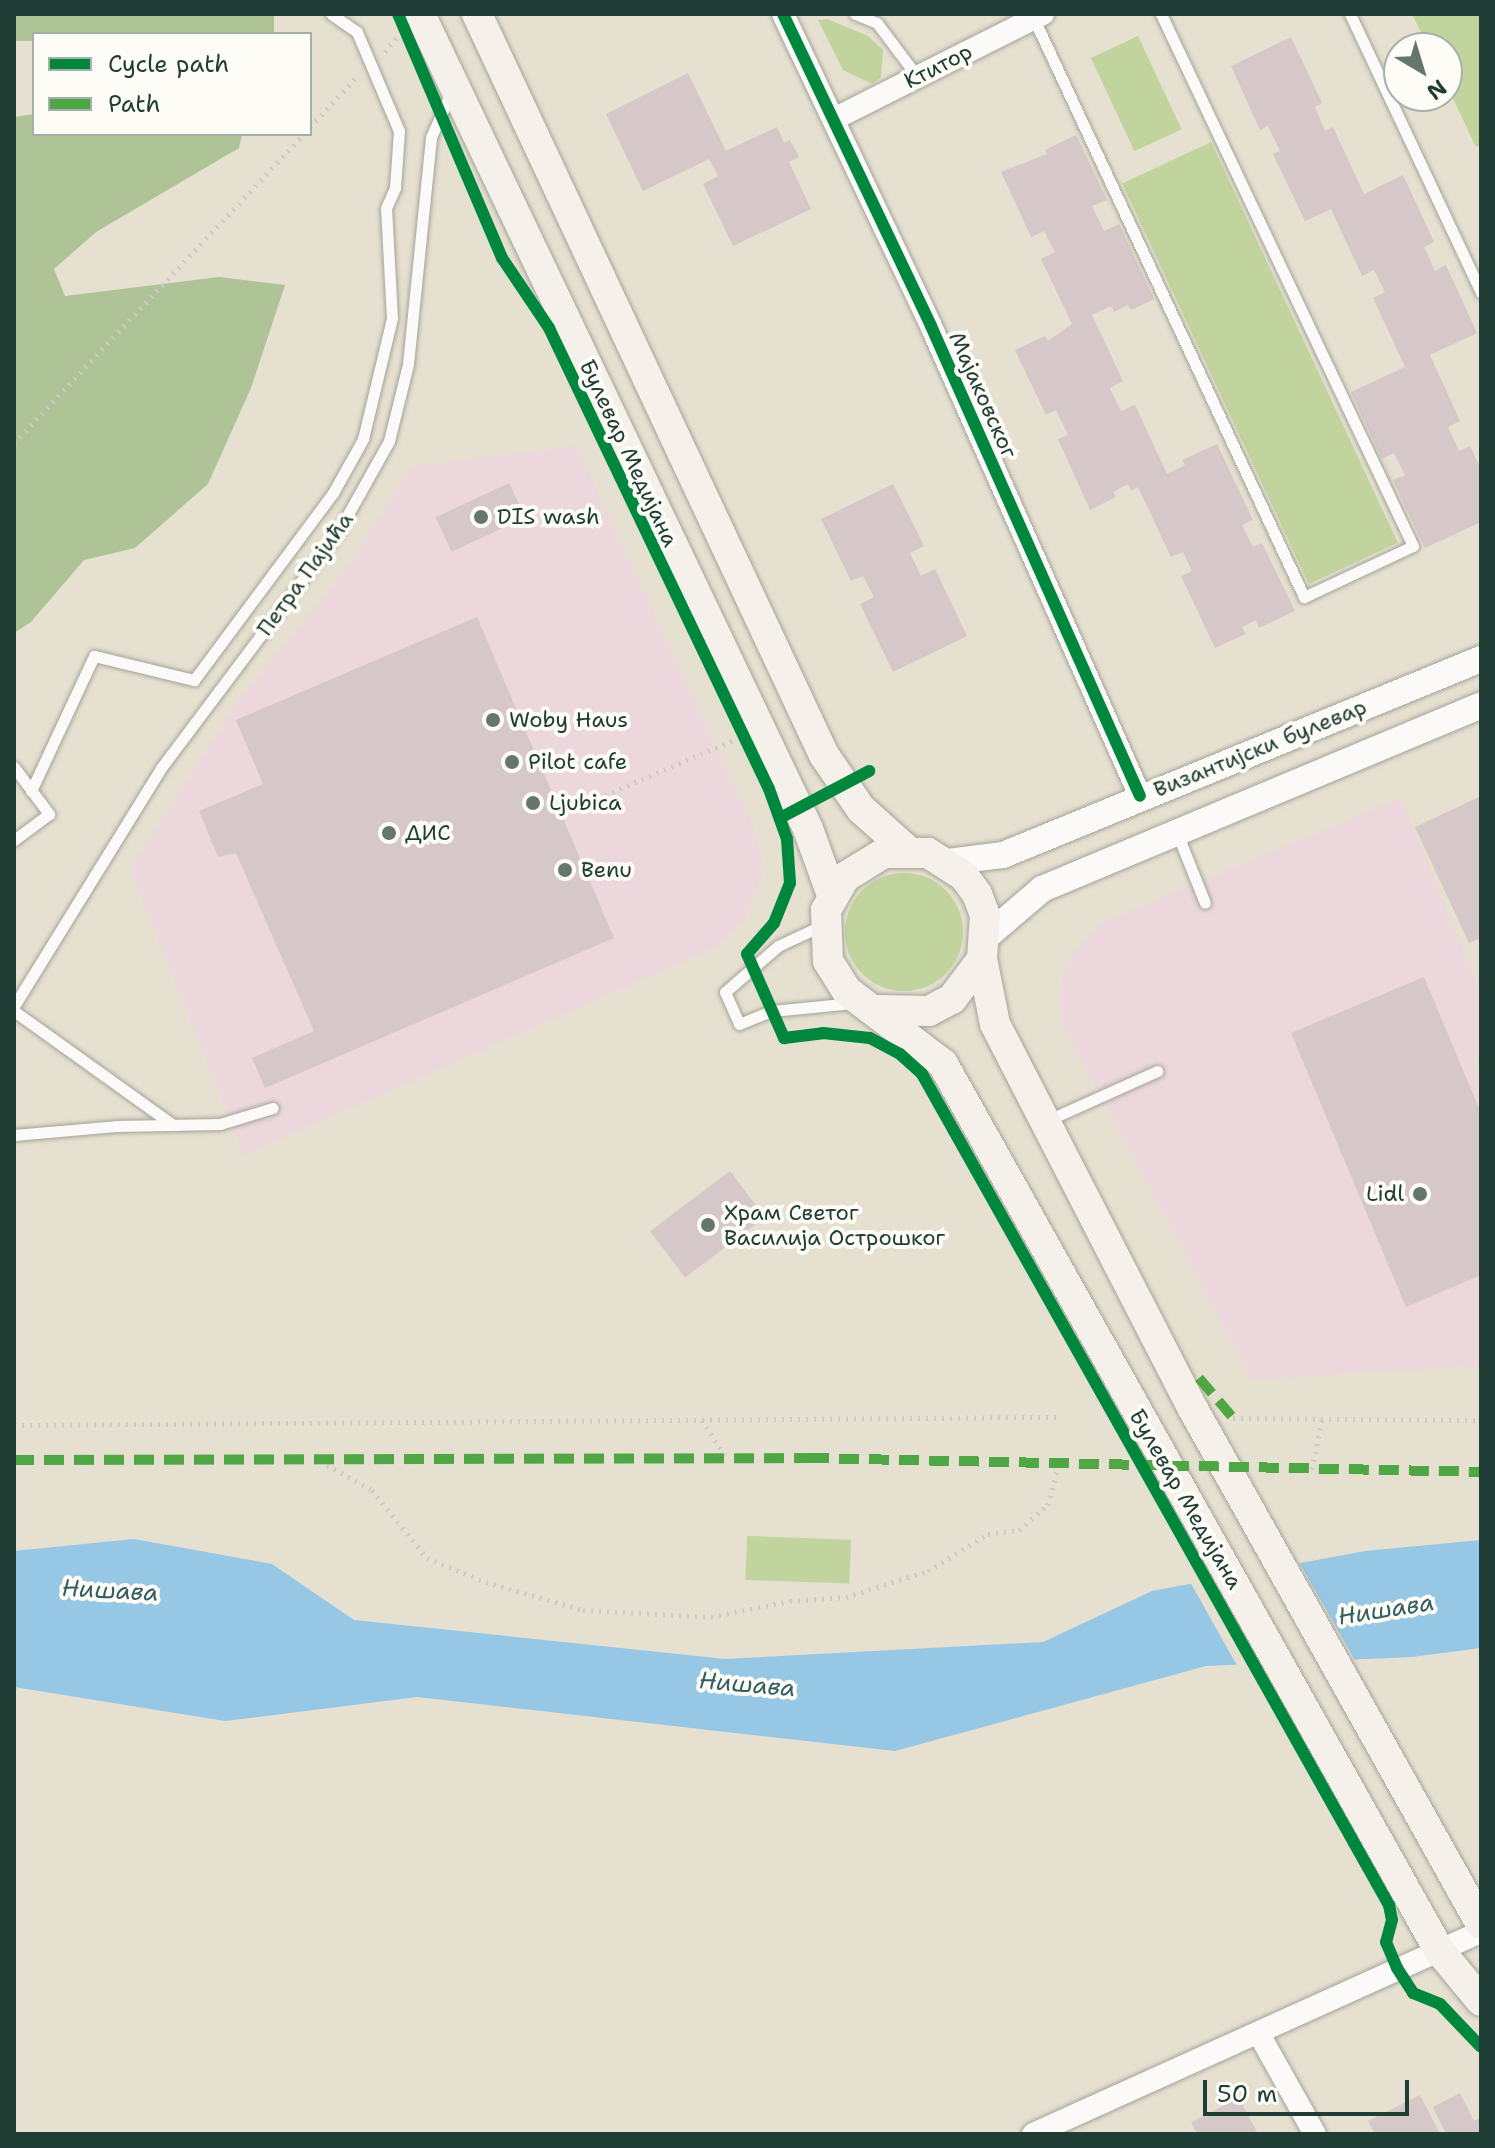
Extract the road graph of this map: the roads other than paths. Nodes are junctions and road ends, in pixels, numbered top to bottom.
1 (331, 14) edge
2 (477, 14) edge
3 (783, 14) edge
4 (855, 14) edge
5 (1161, 14) edge
6 (1350, 14) edge
7 (1039, 16) edge
8 (410, 30) edge
9 (916, 75) junction
10 (454, 86) junction
11 (834, 119) junction
12 (1481, 293) edge
13 (1481, 659) edge
14 (1481, 705) edge
15 (14, 767) edge
16 (31, 791) junction
17 (1140, 796) junction
18 (1176, 831) junction
19 (14, 840) edge
20 (907, 850) junction
21 (947, 862) junction
22 (832, 895) junction
23 (1205, 903) dead end
24 (823, 925) junction
25 (984, 948) junction
26 (870, 1006) junction
27 (14, 1009) edge
28 (1157, 1071) dead end
29 (273, 1108) dead end
30 (1045, 1122) junction
31 (172, 1125) junction
32 (14, 1135) edge
33 (1481, 1924) edge
34 (1481, 1932) edge
35 (1439, 1950) junction
36 (1481, 2001) edge
37 (1259, 2034) junction
38 (1033, 2134) edge
39 (1315, 2134) edge

1 - 16 lane
2 - 20 main road
3 - 11 street, Мајаковског
4 - 9 lane
5 - 7 lane
6 - 12 lane
7 - 9 street, Ктитор
8 - 10 main road, Булевар Медијана
9 - 11 street, Ктитор
10 - 22 main road, Булевар Медијана
10 - 27 lane, Петра Пајића
11 - 17 street, Мајаковског
13 - 17 street, Византијски булевар
14 - 18 street, Византијски булевар
15 - 16 lane
16 - 19 lane
17 - 21 street, Византијски булевар
18 - 23 lane
18 - 25 street, Византијски булевар
20 - 21 main road
20 - 22 main road
21 - 25 main road
22 - 24 main road
24 - 26 main road, Булевар Медијана
24 - 26 lane
25 - 26 main road
25 - 30 main road
26 - 35 main road, Булевар Медијана
27 - 31 lane
28 - 30 lane
29 - 31 lane
30 - 33 main road
31 - 32 lane
34 - 35 street
35 - 36 main road, Булевар Медијана
35 - 37 street
37 - 38 street
37 - 39 street

